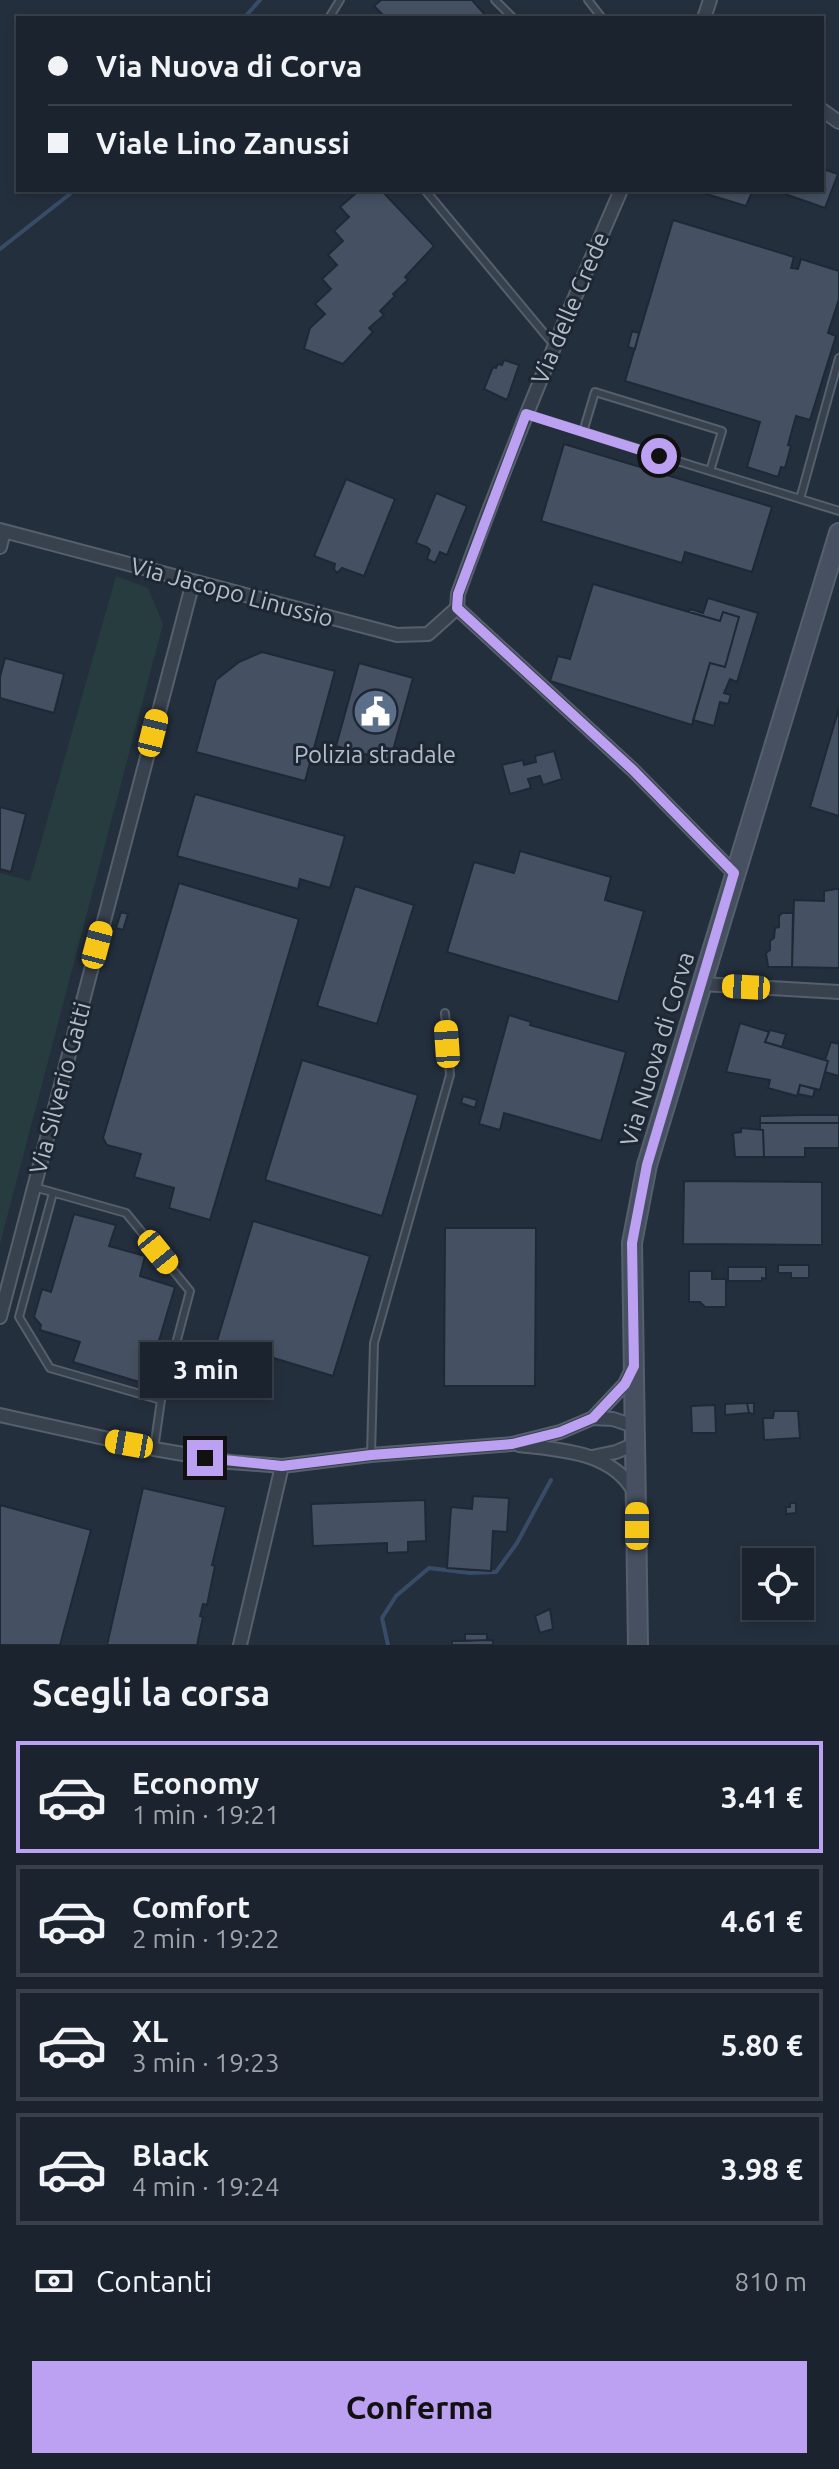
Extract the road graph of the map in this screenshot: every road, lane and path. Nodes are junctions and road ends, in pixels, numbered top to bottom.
1 (495, 0) edge
2 (588, 0) edge
3 (511, 16) edge
4 (600, 16) edge
5 (427, 192) edge
6 (620, 192) edge
7 (554, 345) junction
8 (839, 358) edge
9 (526, 414) junction
10 (583, 432) junction
11 (710, 471) junction
12 (800, 499) junction
13 (839, 511) edge
14 (2, 530) edge
15 (839, 533) edge
16 (0, 547) edge
17 (193, 582) junction
18 (457, 608) junction
19 (734, 873) junction
20 (702, 984) junction
21 (839, 992) edge
22 (445, 1013) dead end
23 (34, 1187) junction
24 (53, 1193) junction
25 (0, 1317) edge
26 (634, 1366) junction
27 (161, 1400) junction
28 (0, 1415) edge
29 (593, 1418) junction
30 (635, 1435) junction
31 (512, 1444) junction
32 (154, 1449) junction
33 (371, 1455) junction
34 (592, 1457) junction
35 (282, 1466) junction
36 (636, 1497) junction
37 (240, 1645) edge
38 (638, 1645) edge

1 - 3 lane
2 - 4 lane
5 - 7 lane
6 - 7 street, Via delle Crede
7 - 9 street, Via delle Crede
8 - 12 lane
9 - 10 lane
9 - 18 street, Via delle Crede
10 - 11 lane
10 - 11 lane
11 - 12 lane
12 - 13 lane
14 - 16 street
14 - 17 street, Via Jacopo Linussio
15 - 19 main road, Via Nuova di Corva
17 - 18 street, Via Jacopo Linussio
17 - 23 street, Via Silverio Gatti
18 - 19 street
19 - 20 main road, Via Nuova di Corva
20 - 21 street
20 - 26 main road, Via Nuova di Corva
22 - 33 lane
23 - 24 lane
23 - 25 street, Via Silverio Gatti
24 - 27 lane
24 - 27 lane
26 - 29 street
26 - 30 main road, Via Nuova di Corva
27 - 32 lane
28 - 32 street
29 - 30 street
29 - 31 street
30 - 34 street
30 - 36 main road, Via Nuova di Corva
31 - 33 street
31 - 34 street
32 - 35 street
33 - 35 street
34 - 36 street
35 - 37 street
36 - 38 main road, Via Nuova di Corva

